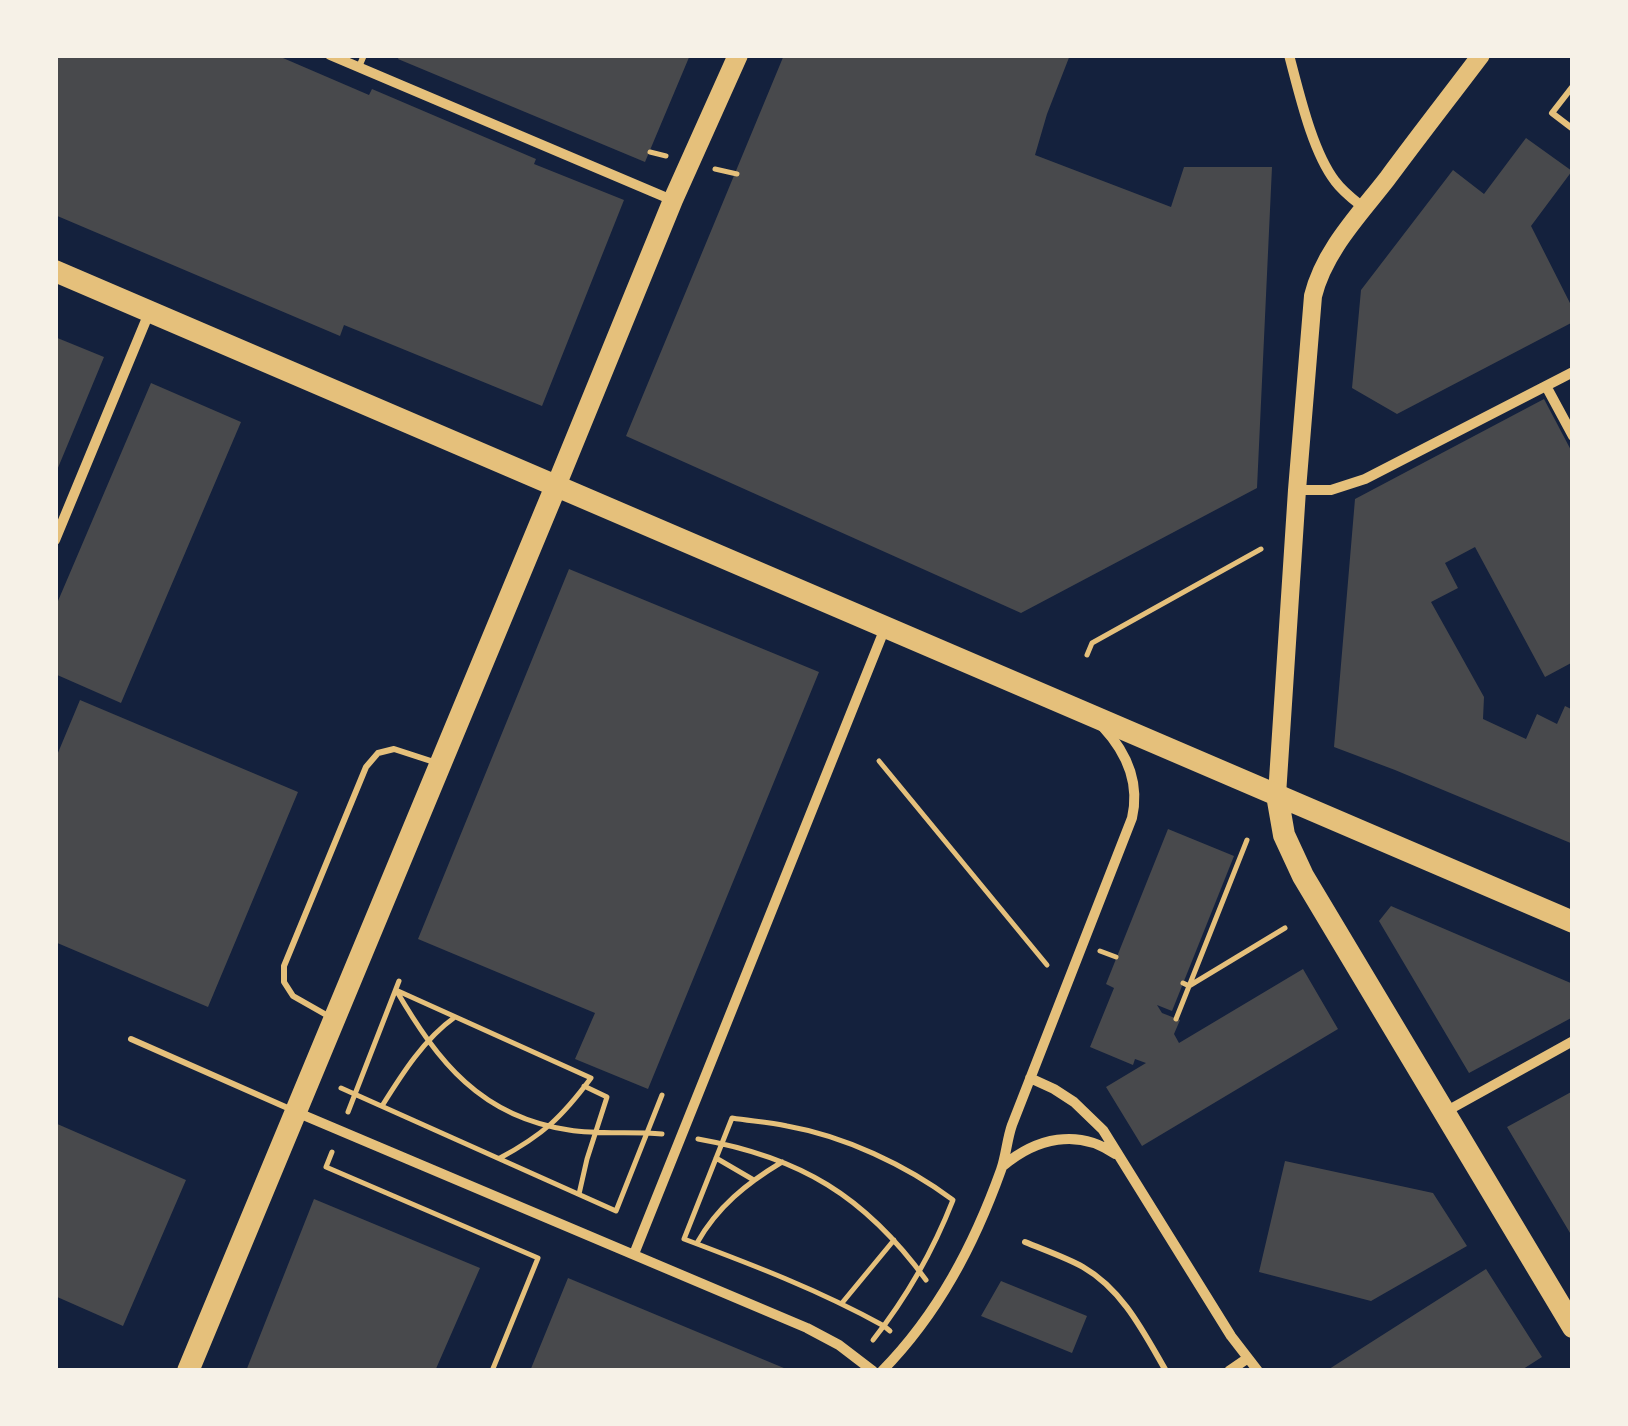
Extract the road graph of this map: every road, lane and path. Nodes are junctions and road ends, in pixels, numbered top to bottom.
1 (330, 55) edge
2 (364, 55) edge
3 (738, 55) edge
4 (1288, 55) edge
5 (1481, 55) edge
6 (359, 67) junction
7 (1573, 86) edge
8 (1573, 129) edge
9 (673, 200) junction
10 (1364, 208) junction
11 (55, 271) edge
12 (150, 312) junction
13 (1573, 372) edge
14 (1546, 386) junction
15 (1573, 436) edge
16 (556, 486) junction
17 (1297, 490) junction
18 (55, 540) edge
19 (1261, 550) dead end
20 (886, 627) junction
21 (1087, 655) dead end
22 (1087, 714) junction
23 (879, 761) dead end
24 (440, 764) junction
25 (1276, 794) junction
26 (1247, 840) dead end
27 (1573, 922) edge
28 (1285, 928) dead end
29 (1047, 965) dead end
30 (399, 981) dead end
31 (1186, 985) junction
32 (396, 990) junction
33 (455, 1017) junction
34 (1176, 1019) dead end
35 (334, 1020) junction
36 (131, 1039) dead end
37 (1573, 1041) edge
38 (1030, 1078) junction
39 (584, 1086) junction
40 (341, 1088) dead end
41 (355, 1094) junction
42 (662, 1094) dead end
43 (382, 1106) junction
44 (296, 1112) junction
45 (1444, 1112) junction
46 (347, 1115) dead end
47 (332, 1152) dead end
48 (499, 1158) junction
49 (716, 1158) junction
50 (1122, 1159) junction
51 (782, 1162) dead end
52 (1003, 1166) junction
53 (754, 1180) junction
54 (579, 1194) junction
55 (895, 1239) dead end
56 (1025, 1242) dead end
57 (697, 1244) junction
58 (634, 1254) junction
59 (842, 1304) junction
60 (884, 1326) junction
61 (1573, 1327) edge
62 (897, 1335) dead end
63 (873, 1340) dead end
64 (1248, 1358) junction
65 (188, 1371) edge
66 (492, 1371) edge
67 (873, 1371) edge
68 (882, 1371) edge
69 (1166, 1371) edge
70 (1229, 1371) edge
71 (1258, 1371) edge

1 - 6 street
2 - 6 lane
3 - 9 main road
4 - 10 street
5 - 10 street
6 - 9 street
7 - 8 lane
9 - 16 main road
10 - 17 street
11 - 12 main road
12 - 16 main road
12 - 18 street
13 - 14 street
14 - 15 street
14 - 17 street
16 - 20 main road
16 - 24 main road
17 - 25 street
19 - 21 path
20 - 22 main road
20 - 58 street
22 - 25 main road
22 - 38 street
23 - 29 path
24 - 35 main road
24 - 35 lane
25 - 27 main road
25 - 45 main road
26 - 31 path
28 - 31 path
30 - 32 path
31 - 34 path
32 - 33 path
32 - 41 path
33 - 39 path
33 - 43 path
35 - 44 main road
36 - 44 lane
37 - 45 street
38 - 50 street
38 - 52 street
39 - 48 path
39 - 54 path
40 - 41 path
41 - 43 path
41 - 46 path
42 - 54 path
43 - 48 path
44 - 58 street
44 - 65 main road
45 - 61 main road
47 - 66 path
48 - 54 path
49 - 53 path
49 - 57 path
49 - 60 path
50 - 52 street
50 - 64 street
51 - 53 path
52 - 68 street
53 - 57 path
55 - 59 path
56 - 69 lane
57 - 59 path
58 - 67 street
59 - 60 path
60 - 62 path
60 - 63 path
64 - 70 street
64 - 71 street

